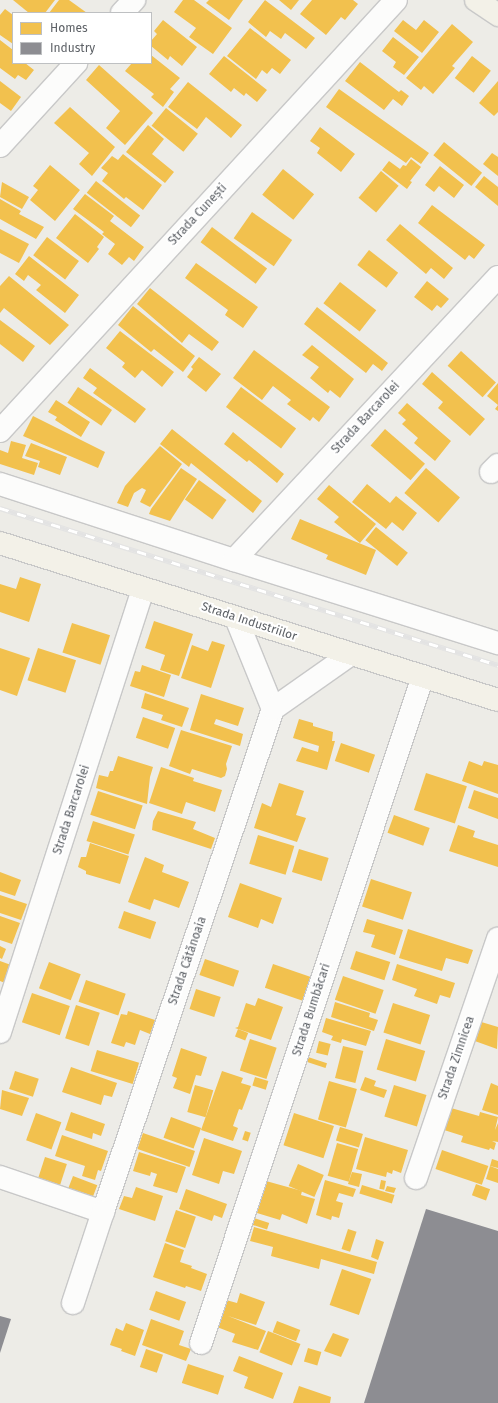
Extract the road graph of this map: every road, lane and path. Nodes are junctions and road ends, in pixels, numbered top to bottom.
1 (134, 0) edge
2 (396, 0) edge
3 (476, 0) edge
4 (123, 12) edge
5 (498, 15) edge
6 (75, 64) edge
7 (0, 146) edge
8 (498, 277) edge
9 (0, 431) edge
10 (0, 484) edge
11 (0, 544) edge
12 (234, 560) junction
13 (143, 588) junction
14 (236, 618) junction
15 (498, 643) edge
16 (351, 654) junction
17 (423, 676) junction
18 (498, 700) edge
19 (273, 709) junction
20 (498, 939) edge
21 (0, 1032) edge
22 (0, 1177) edge
23 (416, 1178) dead end
24 (103, 1212) junction
25 (73, 1304) dead end
26 (201, 1343) dead end

1 - 4 street
2 - 9 street, Strada Cunești
3 - 5 main road
6 - 7 street
8 - 12 street, Strada Barcarolei
10 - 12 street
11 - 13 main road, Strada Industriilor
12 - 15 street
13 - 14 main road, Strada Industriilor
13 - 21 street, Strada Barcarolei
14 - 16 main road, Strada Industriilor
14 - 19 street
16 - 17 main road, Strada Industriilor
16 - 19 street
17 - 18 main road, Strada Industriilor
17 - 26 street, Strada Bumbăcari
19 - 24 street, Strada Cătănoaia
20 - 23 street, Strada Zimnicea
22 - 24 street
24 - 25 street, Strada Cătănoaia

